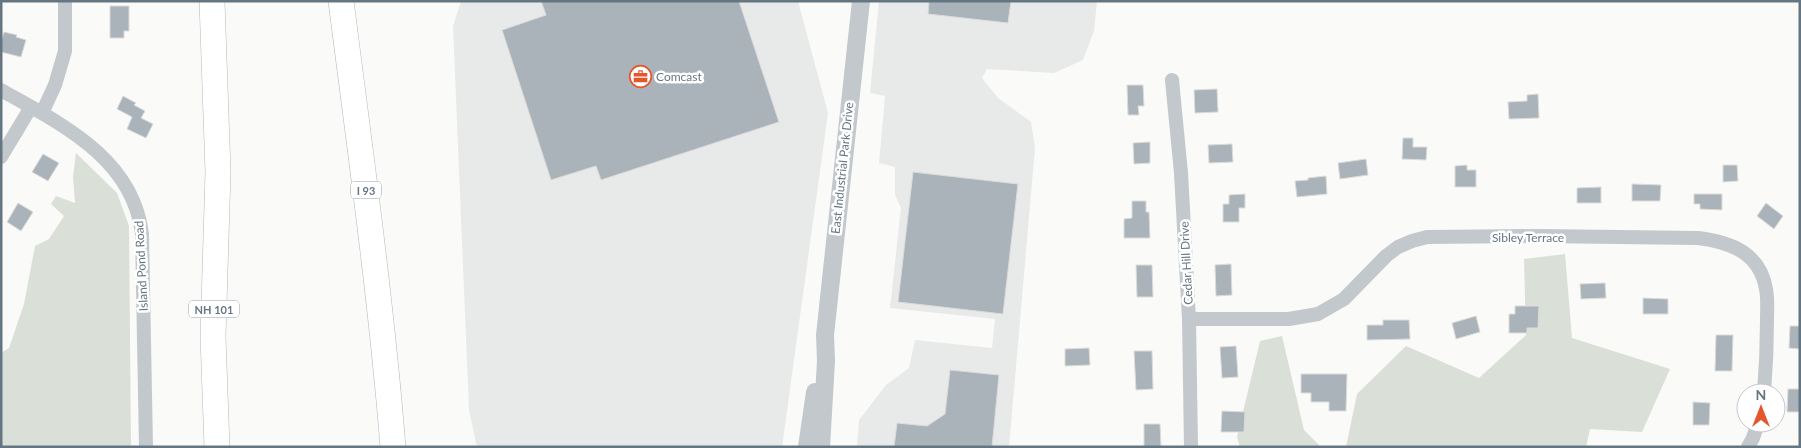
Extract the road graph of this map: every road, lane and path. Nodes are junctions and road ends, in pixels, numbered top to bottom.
1 (66, 1) edge
2 (212, 1) edge
3 (341, 1) edge
4 (861, 1) edge
5 (1172, 80) dead end
6 (1, 90) edge
7 (37, 110) junction
8 (1, 158) edge
9 (218, 172) junction
10 (1189, 319) junction
11 (825, 335) junction
12 (388, 378) junction
13 (1765, 383) edge
14 (1755, 433) edge
15 (146, 447) edge
16 (217, 447) edge
17 (234, 447) edge
18 (393, 447) edge
19 (400, 447) edge
20 (807, 447) edge
21 (822, 447) edge
22 (1192, 447) edge
23 (1748, 447) edge

1 - 7 street
2 - 9 highway
3 - 12 highway, I 93
4 - 11 street, East Industrial Park Drive
5 - 10 street, Cedar Hill Drive
6 - 7 street, Island Pond Road
7 - 8 street
7 - 15 street, Island Pond Road
9 - 16 highway, NH 101
9 - 17 highway
10 - 13 street, Sibley Terrace
10 - 22 street, Cedar Hill Drive
11 - 20 street, East Industrial Park Drive
11 - 21 street, East Industrial Park Drive
12 - 18 highway
12 - 19 highway, I 93
14 - 23 street

